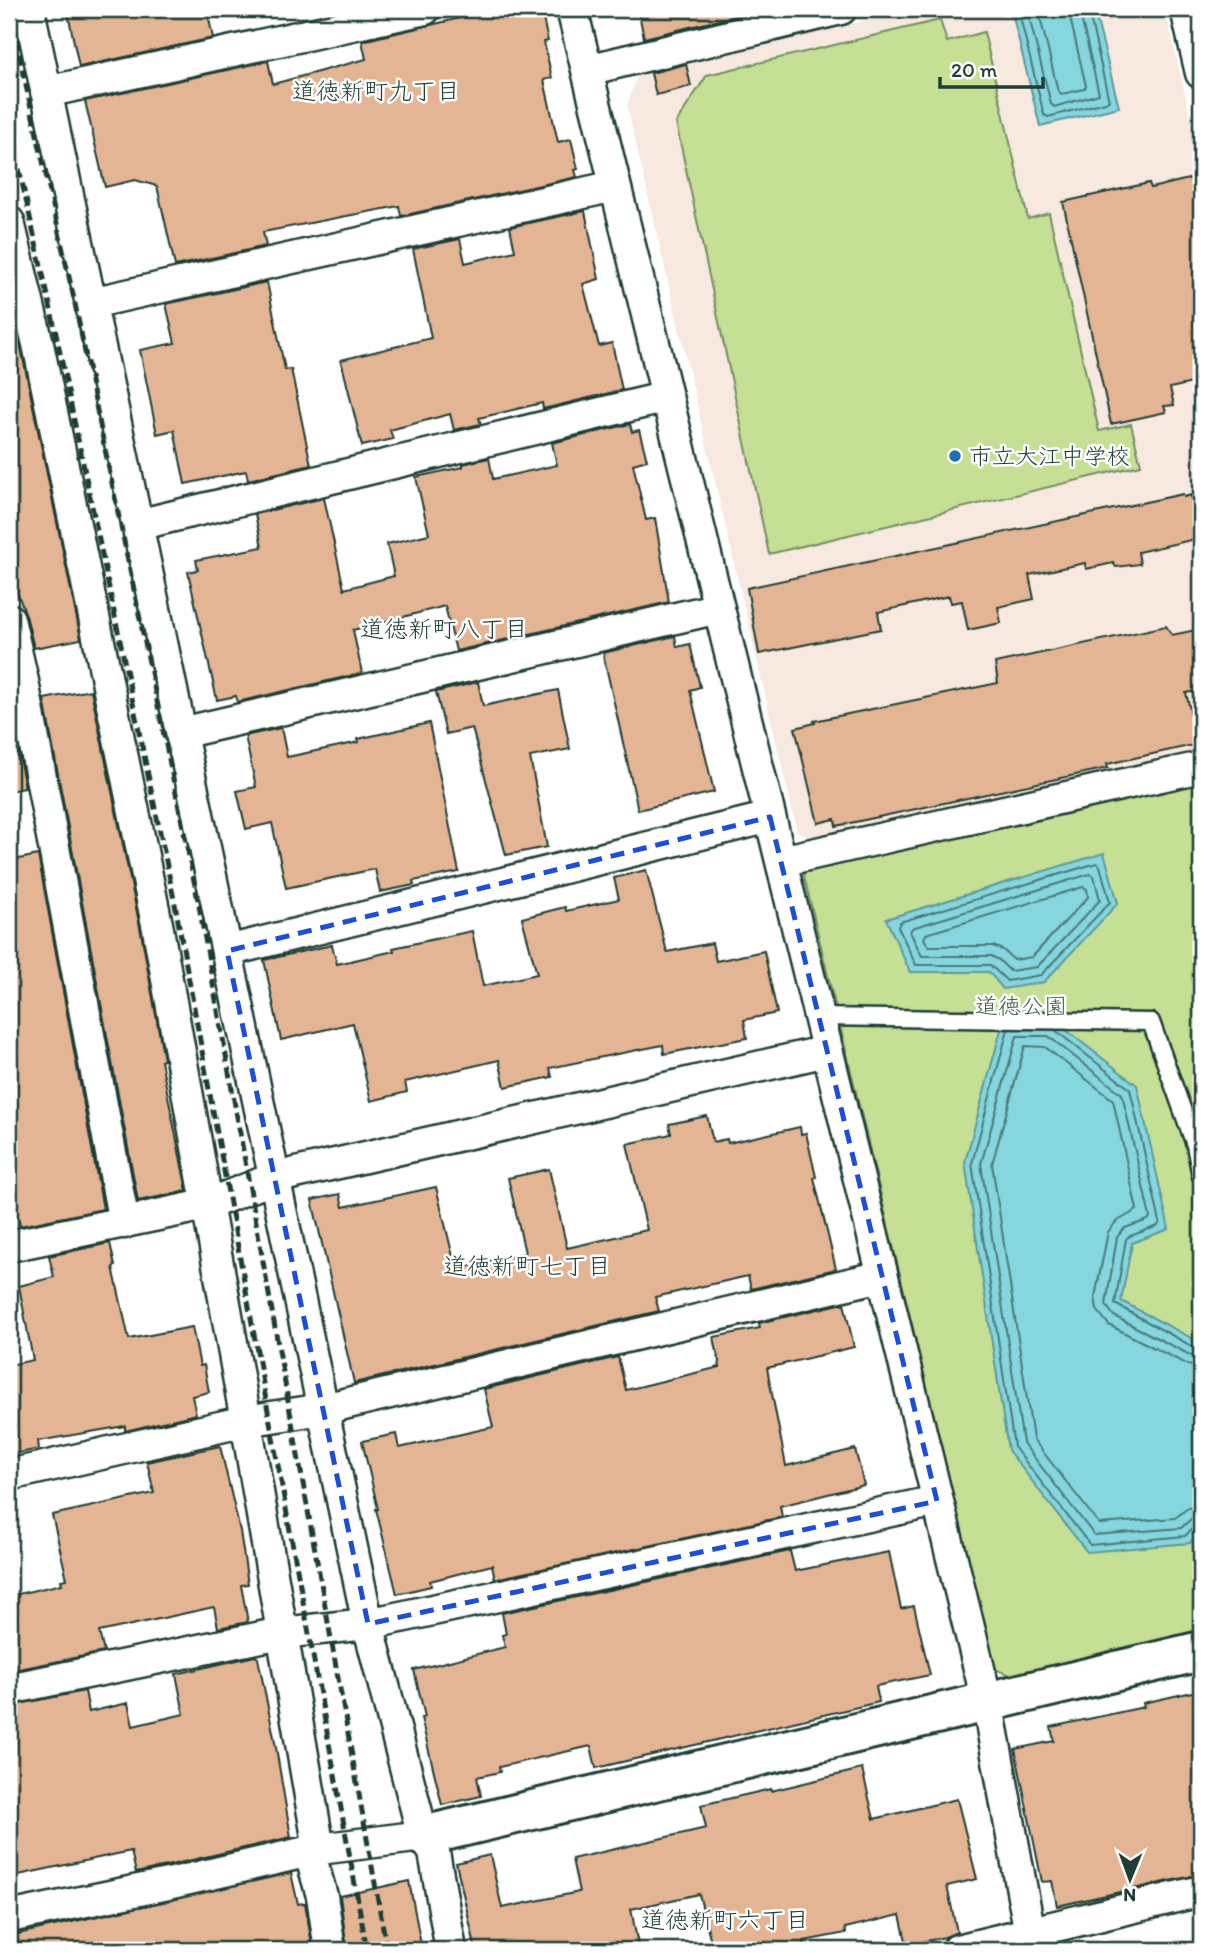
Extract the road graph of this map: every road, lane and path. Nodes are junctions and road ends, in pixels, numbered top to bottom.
1 (29, 9) edge
2 (425, 9) edge
3 (572, 9) edge
4 (841, 9) edge
5 (1186, 9) edge
6 (587, 70) junction
7 (1201, 73) edge
8 (46, 92) junction
9 (615, 186) junction
10 (9, 222) edge
11 (91, 303) junction
12 (667, 397) junction
13 (137, 525) junction
14 (719, 608) junction
15 (9, 619) edge
16 (16, 682) edge
17 (181, 733) junction
18 (1201, 767) edge
19 (770, 817) junction
20 (780, 861) junction
21 (227, 951) junction
22 (819, 1017) junction
23 (827, 1051) junction
24 (1198, 1145) edge
25 (1201, 1176) edge
26 (274, 1178) junction
27 (206, 1205) junction
28 (124, 1223) junction
29 (9, 1246) edge
30 (882, 1276) junction
31 (323, 1409) junction
32 (246, 1421) junction
33 (9, 1475) edge
34 (937, 1501) junction
35 (368, 1625) junction
36 (281, 1633) junction
37 (1201, 1651) edge
38 (9, 1689) edge
39 (987, 1701) junction
40 (423, 1836) junction
41 (319, 1849) junction
42 (1201, 1891) edge
43 (9, 1917) edge
44 (1031, 1942) edge
45 (330, 1950) edge
46 (451, 1950) edge
47 (957, 1950) edge

1 - 8 street
2 - 8 street
3 - 6 street
4 - 6 street
5 - 7 street
6 - 9 street
8 - 11 street
9 - 11 street
9 - 12 street
10 - 27 street
11 - 13 street
12 - 13 street
12 - 14 street
13 - 17 street
14 - 17 street
14 - 19 street
15 - 16 street
16 - 28 street
17 - 21 street
18 - 20 street
19 - 20 street
19 - 21 street
20 - 22 street
21 - 26 street
22 - 23 street
22 - 24 lane
23 - 26 street
23 - 30 street
24 - 25 lane
26 - 27 street
26 - 31 street
27 - 28 street
27 - 32 street
28 - 29 street
30 - 31 street
30 - 34 street
31 - 32 street
31 - 35 street
32 - 33 street
32 - 36 street
34 - 35 street
34 - 39 street
35 - 36 street
35 - 40 street
36 - 38 street
36 - 41 street
37 - 39 street
39 - 40 street
39 - 44 street
40 - 41 street
40 - 46 street
41 - 43 street
41 - 45 street
42 - 44 street
44 - 47 street

